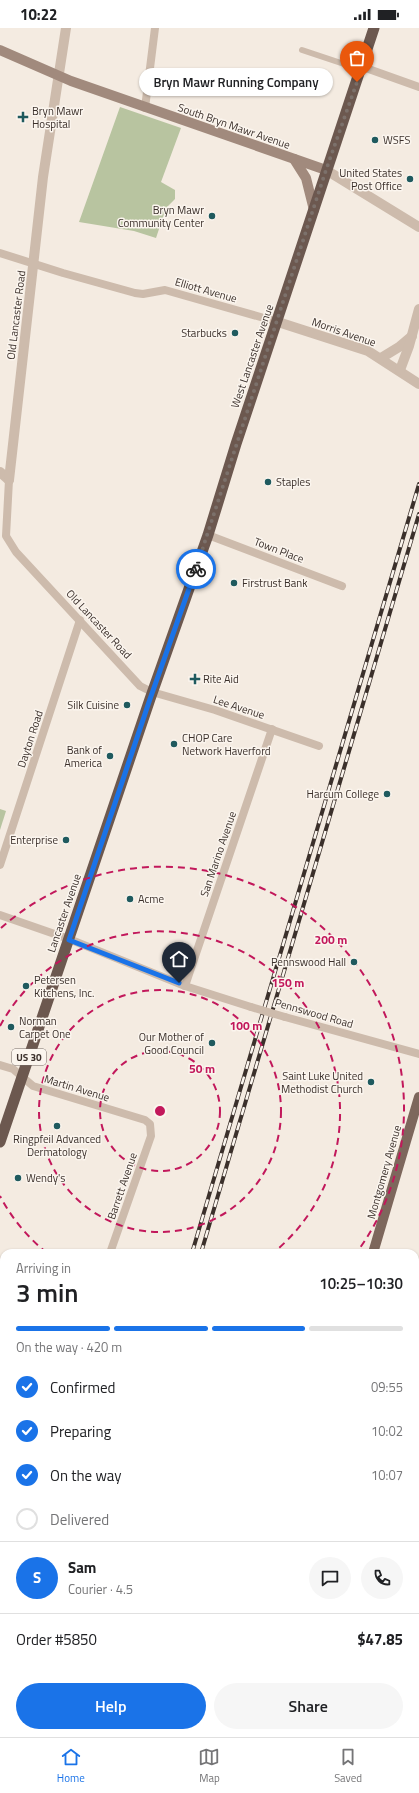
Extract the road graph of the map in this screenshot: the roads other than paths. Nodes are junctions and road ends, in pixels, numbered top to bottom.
1 (66, 28) edge
2 (155, 28) edge
3 (374, 28) edge
4 (0, 50) edge
5 (302, 50) dead end
6 (362, 68) junction
7 (59, 76) junction
8 (419, 87) edge
9 (145, 108) junction
10 (294, 159) junction
11 (326, 170) junction
12 (314, 210) junction
13 (419, 227) edge
14 (0, 253) edge
15 (34, 264) junction
16 (419, 309) edge
17 (278, 322) junction
18 (412, 336) junction
19 (381, 358) junction
20 (400, 370) junction
21 (419, 384) edge
22 (0, 472) edge
23 (9, 480) junction
24 (208, 535) junction
25 (342, 586) dead end
26 (80, 620) junction
27 (152, 692) junction
28 (272, 729) junction
29 (319, 746) dead end
30 (0, 865) edge
31 (0, 914) edge
32 (69, 940) junction
33 (185, 986) junction
34 (419, 1054) edge
35 (0, 1065) edge
36 (22, 1076) junction
37 (419, 1097) edge
38 (151, 1126) joint
39 (0, 1142) edge
40 (111, 1249) edge
41 (374, 1249) edge

1 - 7 street, Old Lancaster Road
2 - 9 street
3 - 6 highway, West Lancaster Avenue / US 30
4 - 7 main road, South Bryn Mawr Avenue
5 - 6 street
6 - 8 street
6 - 11 highway, West Lancaster Avenue / US 30
7 - 9 main road, South Bryn Mawr Avenue
7 - 15 street, Old Lancaster Road
9 - 10 main road, South Bryn Mawr Avenue
10 - 11 main road, South Bryn Mawr Avenue
10 - 12 main road
11 - 12 highway, West Lancaster Avenue / US 30
11 - 13 street
12 - 17 highway, West Lancaster Avenue / US 30
14 - 15 street, Elliott Avenue
15 - 17 street, Elliott Avenue
15 - 23 street, Old Lancaster Road
16 - 18 street
17 - 19 street, Morris Avenue
17 - 24 highway, West Lancaster Avenue / US 30
18 - 19 street
18 - 20 street
19 - 20 street, Morris Avenue
20 - 21 street, Morris Avenue
22 - 23 street
23 - 26 street, Old Lancaster Road
24 - 25 street, Town Place
24 - 27 highway, West Lancaster Avenue / US 30
26 - 27 street, Old Lancaster Road
26 - 30 street, Dayton Road
27 - 28 street, Lee Avenue
27 - 32 highway, Lancaster Avenue / US 30
28 - 29 street, Lee Avenue
28 - 33 street, San Marino Avenue
31 - 32 street, Pennswood Road
32 - 33 street, Pennswood Road
32 - 36 highway, Lancaster Avenue / US 30
33 - 34 street, Pennswood Road, bridge
35 - 36 street, Martin Avenue
36 - 38 street, Martin Avenue
36 - 39 highway, Lancaster Avenue / US 30
37 - 41 main road, Montgomery Avenue
38 - 40 street, Barrett Avenue

